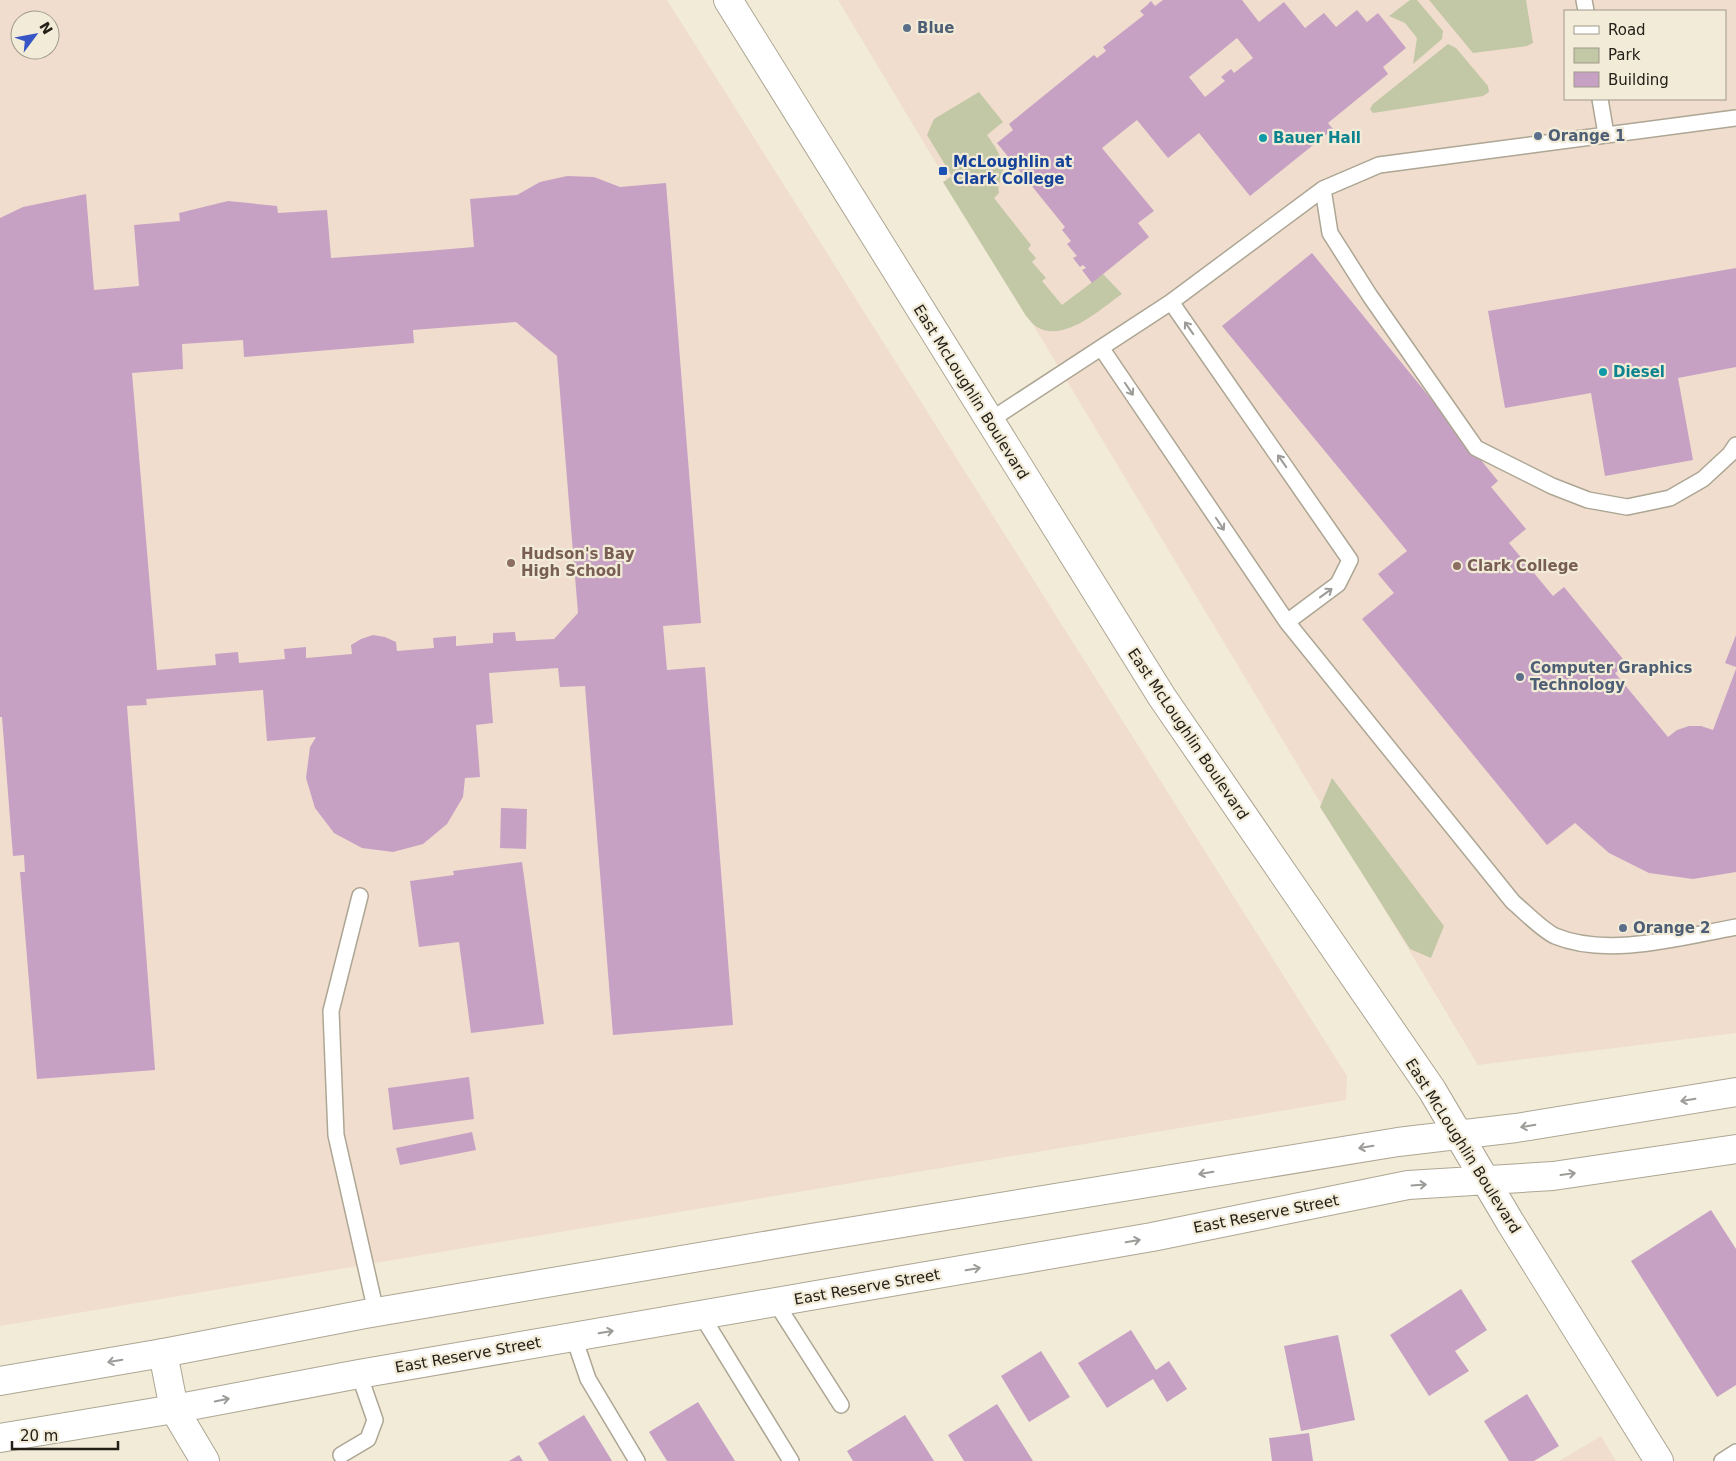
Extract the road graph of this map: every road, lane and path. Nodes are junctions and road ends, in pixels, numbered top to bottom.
1 (728, 0) edge
2 (1600, 100) edge
3 (1736, 118) edge
4 (1606, 134) junction
5 (1322, 189) junction
6 (1171, 302) junction
7 (1102, 349) junction
8 (989, 421) junction
9 (1736, 445) edge
10 (1287, 622) junction
11 (360, 896) dead end
12 (1736, 927) edge
13 (1736, 1092) edge
14 (1458, 1135) junction
15 (1736, 1149) edge
16 (1484, 1180) junction
17 (776, 1303) junction
18 (376, 1312) junction
19 (702, 1316) junction
20 (574, 1338) junction
21 (163, 1353) junction
22 (359, 1374) junction
23 (0, 1381) edge
24 (841, 1405) dead end
25 (174, 1409) junction
26 (0, 1438) edge
27 (1736, 1452) edge
28 (341, 1455) dead end
29 (205, 1461) edge
30 (637, 1461) edge
31 (791, 1461) edge
32 (1659, 1461) edge
33 (1722, 1461) edge

1 - 8 street, East McLoughlin Boulevard
2 - 4 lane
3 - 4 lane
4 - 5 lane
5 - 6 lane
5 - 9 lane
6 - 7 lane
10 -> 6 lane
7 - 8 lane
7 -> 10 lane
8 - 14 street, East McLoughlin Boulevard
10 - 12 lane
11 - 18 lane
13 -> 14 street
14 - 16 street, East McLoughlin Boulevard
14 -> 18 street
16 -> 15 street, East Reserve Street
17 -> 16 street, East Reserve Street
16 - 32 street, East McLoughlin Boulevard
17 - 19 street, East Reserve Street
17 - 24 lane
18 - 21 street
20 -> 19 street, East Reserve Street
19 - 31 lane
20 - 22 street, East Reserve Street
20 - 30 lane
21 -> 23 street
21 - 25 street
25 -> 22 street, East Reserve Street
22 - 28 lane
25 - 26 street, East Reserve Street
25 - 29 street
27 - 33 lane

